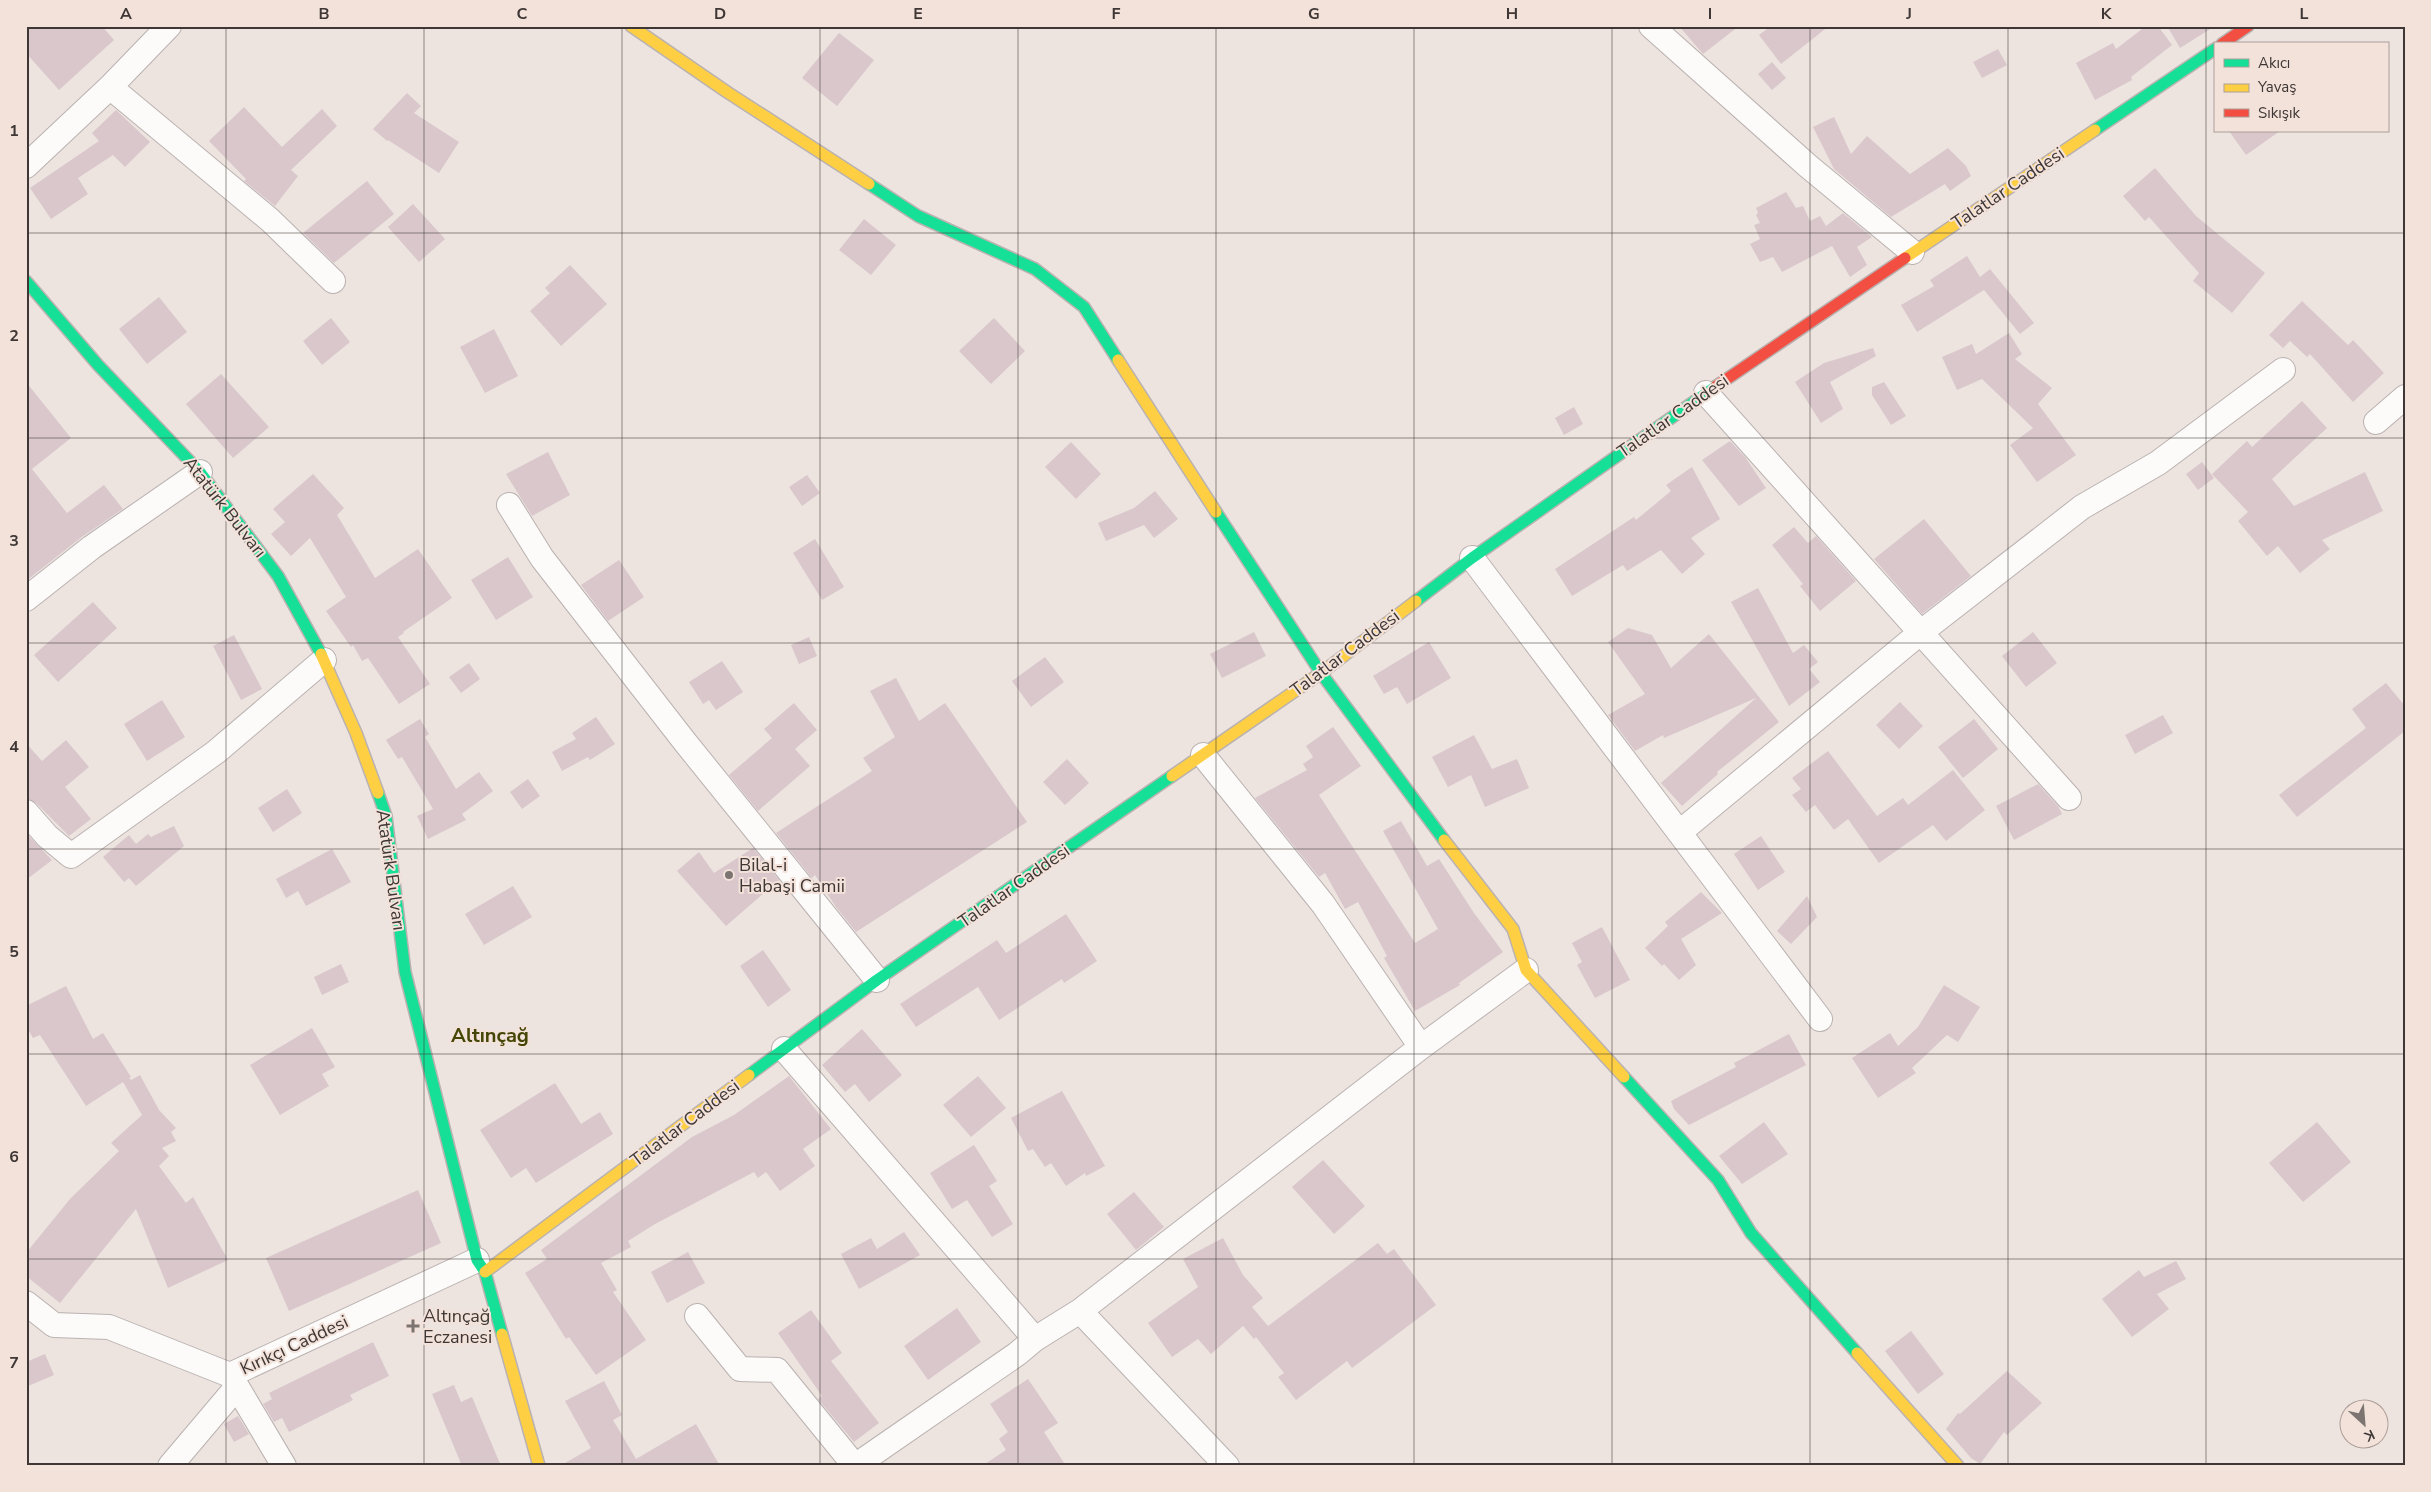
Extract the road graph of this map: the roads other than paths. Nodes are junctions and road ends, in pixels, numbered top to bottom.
1 (169, 26) edge
2 (631, 26) edge
3 (1651, 26) edge
4 (2248, 26) edge
5 (2225, 42) edge
6 (2214, 50) edge
7 (110, 87) junction
8 (26, 166) edge
9 (1912, 252) junction
10 (26, 282) edge
11 (333, 282) dead end
12 (2283, 370) dead end
13 (1706, 393) junction
14 (2405, 397) edge
15 (2376, 422) dead end
16 (200, 472) junction
17 (509, 505) dead end
18 (1472, 558) junction
19 (26, 599) edge
20 (1920, 633) junction
21 (324, 660) junction
22 (1321, 674) junction
23 (1203, 755) junction
24 (2069, 798) dead end
25 (26, 812) edge
26 (1680, 832) junction
27 (1526, 970) junction
28 (877, 980) junction
29 (1820, 1019) dead end
30 (1421, 1047) junction
31 (784, 1050) junction
32 (481, 1266) junction
33 (26, 1304) edge
34 (1080, 1311) junction
35 (697, 1316) dead end
36 (1035, 1339) junction
37 (233, 1381) junction
38 (170, 1466) edge
39 (284, 1466) edge
40 (539, 1466) edge
41 (1227, 1466) edge
42 (1958, 1466) edge

1 - 7 street
2 - 22 street
3 - 9 street
4 - 5 street
6 - 9 street, Talatlar Caddesi
7 - 8 street
7 - 11 street
9 - 13 street, Talatlar Caddesi
10 - 16 street, Atatürk Bulvarı
12 - 20 street
13 - 18 street, Talatlar Caddesi
13 - 20 street
14 - 15 street
16 - 19 street
16 - 21 street, Atatürk Bulvarı
17 - 28 street
18 - 22 street, Talatlar Caddesi
18 - 26 street
20 - 24 street
20 - 26 street
21 - 25 street
21 - 32 street, Atatürk Bulvarı
22 - 23 street, Talatlar Caddesi
22 - 27 street
23 - 28 street, Talatlar Caddesi
23 - 30 street
26 - 29 street
27 - 30 street
27 - 42 street
28 - 31 street, Talatlar Caddesi
30 - 34 street
31 - 32 street, Talatlar Caddesi
31 - 36 street
32 - 37 street, Kırıkçı Caddesi
32 - 40 street, Atatürk Bulvarı
33 - 37 street, Kırıkçı Caddesi
34 - 36 street
34 - 41 street
35 - 36 street
37 - 38 street
37 - 39 street

